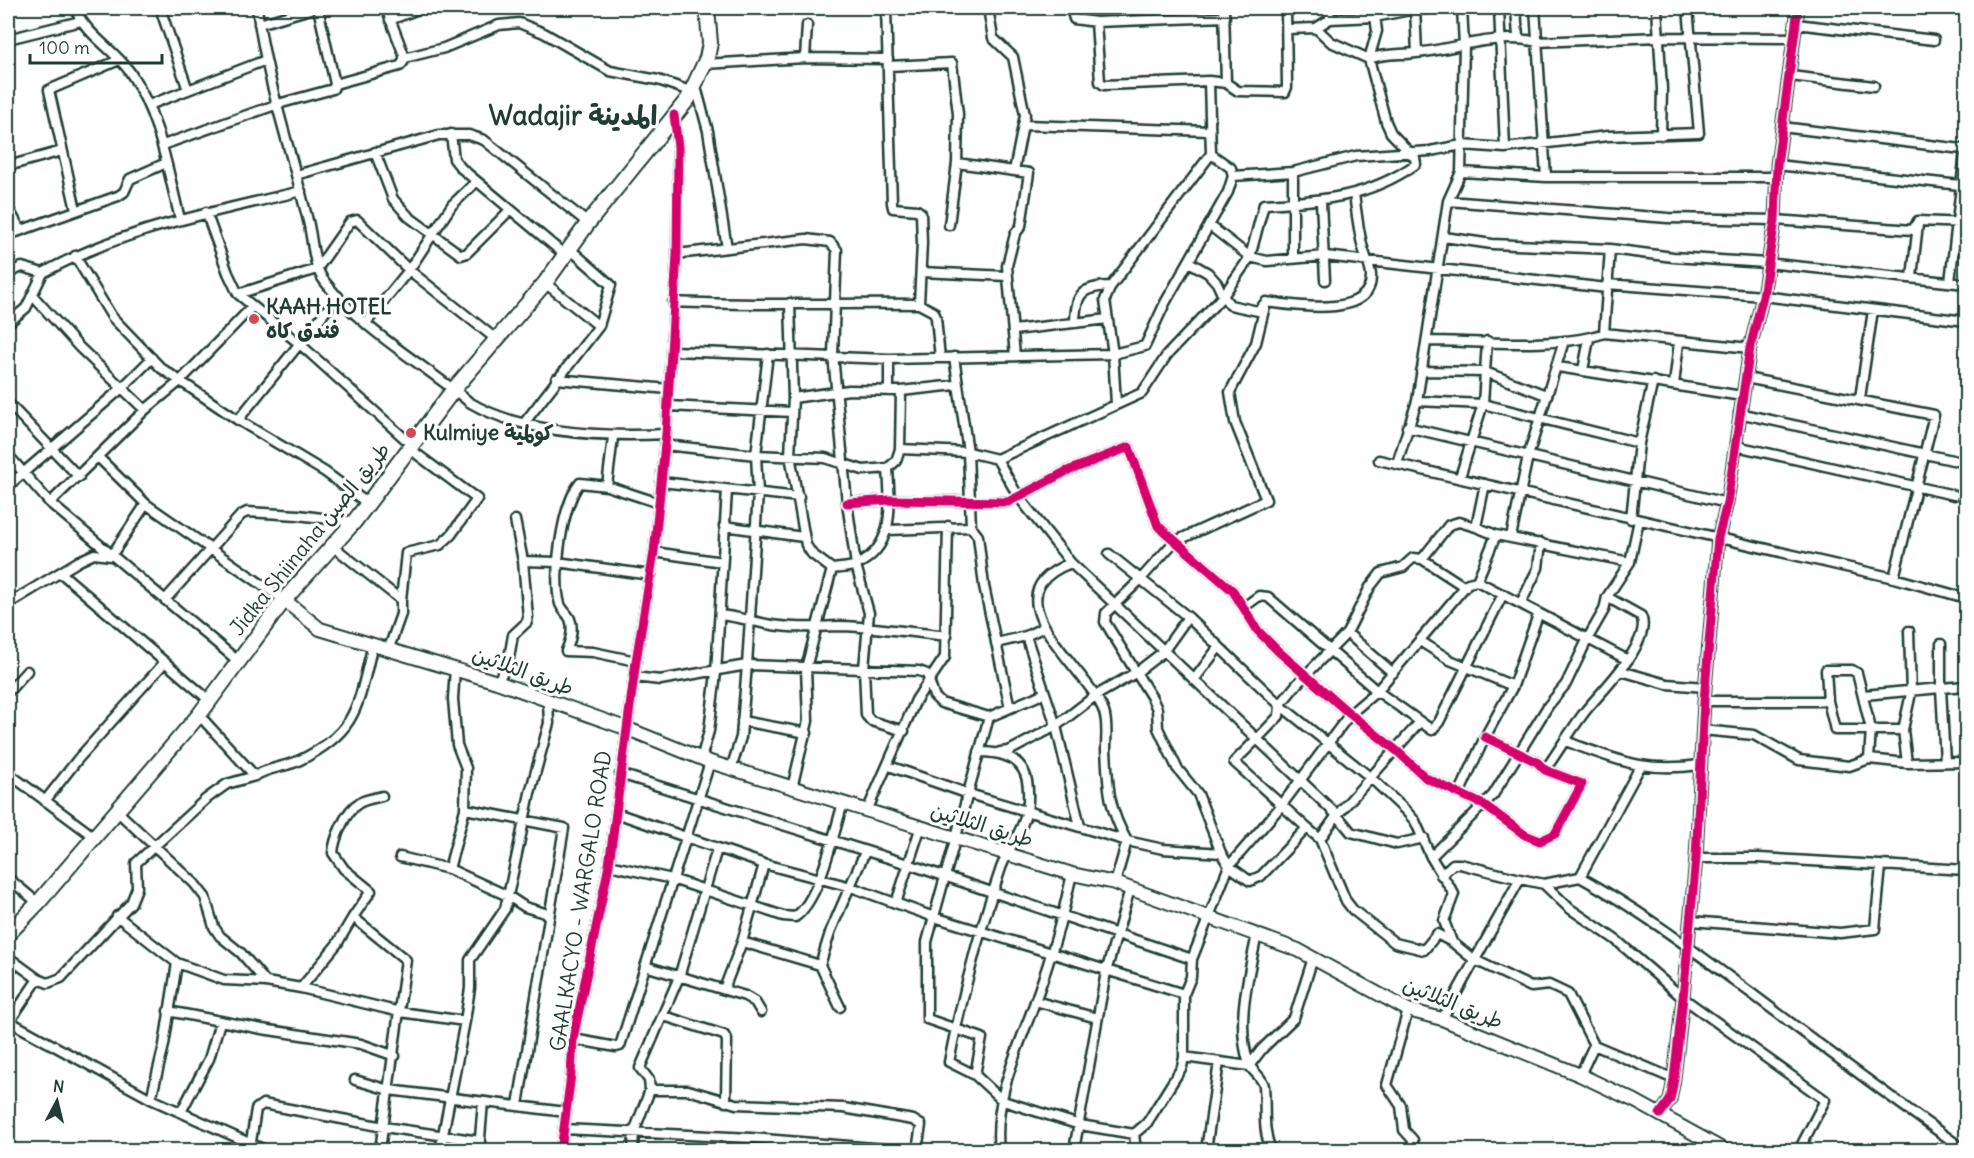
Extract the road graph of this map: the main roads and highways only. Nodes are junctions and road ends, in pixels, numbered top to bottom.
1 (707, 8) edge
2 (284, 600) junction
3 (8, 934) edge
4 (1724, 1150) edge

1 - 2 main road, Jidka Shiinaha طريق الصين
2 - 3 main road, Jidka Shiinaha طريق الصين
2 - 4 main road, طريق الثلاثين

